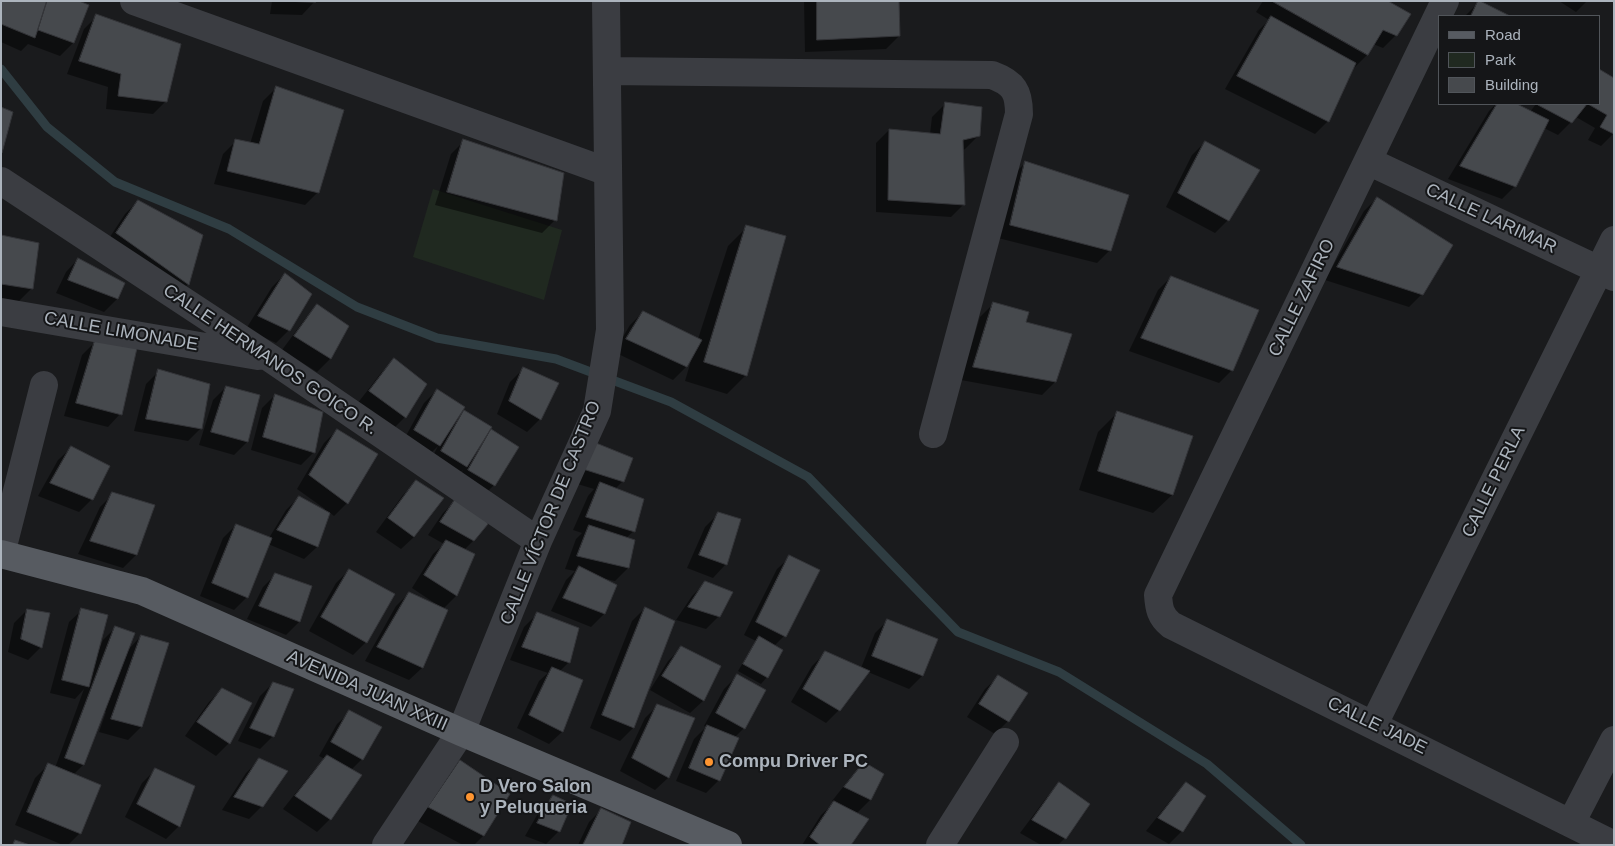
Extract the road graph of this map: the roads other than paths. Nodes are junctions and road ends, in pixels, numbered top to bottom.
1 (134, 1) edge
2 (606, 1) edge
3 (1445, 1) edge
4 (1438, 15) edge
5 (1438, 16) edge
6 (607, 71) junction
7 (1368, 161) junction
8 (608, 172) junction
9 (1, 180) edge
10 (1614, 240) edge
11 (1606, 273) edge
12 (1, 312) edge
13 (270, 358) junction
14 (44, 385) dead end
15 (933, 434) dead end
16 (538, 542) junction
17 (1, 554) edge
18 (1158, 595) joint
19 (1374, 724) junction
20 (461, 732) junction
21 (1614, 740) edge
22 (1005, 742) dead end
23 (1571, 823) junction
24 (386, 845) edge
25 (728, 845) edge
26 (940, 845) edge
27 (1614, 845) edge

1 - 8 street
2 - 6 street, CALLE VÍCTOR DE CASTRO
3 - 4 street, CALLE ZAFIRO
5 - 7 street, CALLE ZAFIRO
6 - 8 street, CALLE VÍCTOR DE CASTRO
6 - 15 street
7 - 11 street, CALLE LARIMAR
7 - 18 street, CALLE ZAFIRO
8 - 16 street, CALLE VÍCTOR DE CASTRO
9 - 13 street, CALLE HERMANOS GOICO R.
10 - 11 street, CALLE PERLA
11 - 19 street, CALLE PERLA
12 - 13 street, CALLE LIMONADE
13 - 16 street, CALLE HERMANOS GOICO R.
14 - 17 street
16 - 20 street, CALLE VÍCTOR DE CASTRO
17 - 20 main road, AVENIDA JUAN XXIII
18 - 19 street, CALLE JADE
19 - 23 street, CALLE JADE
20 - 24 street, CALLE VÍCTOR DE CASTRO
20 - 25 main road, AVENIDA JUAN XXIII
21 - 23 street
22 - 26 street
23 - 27 street, CALLE JADE

